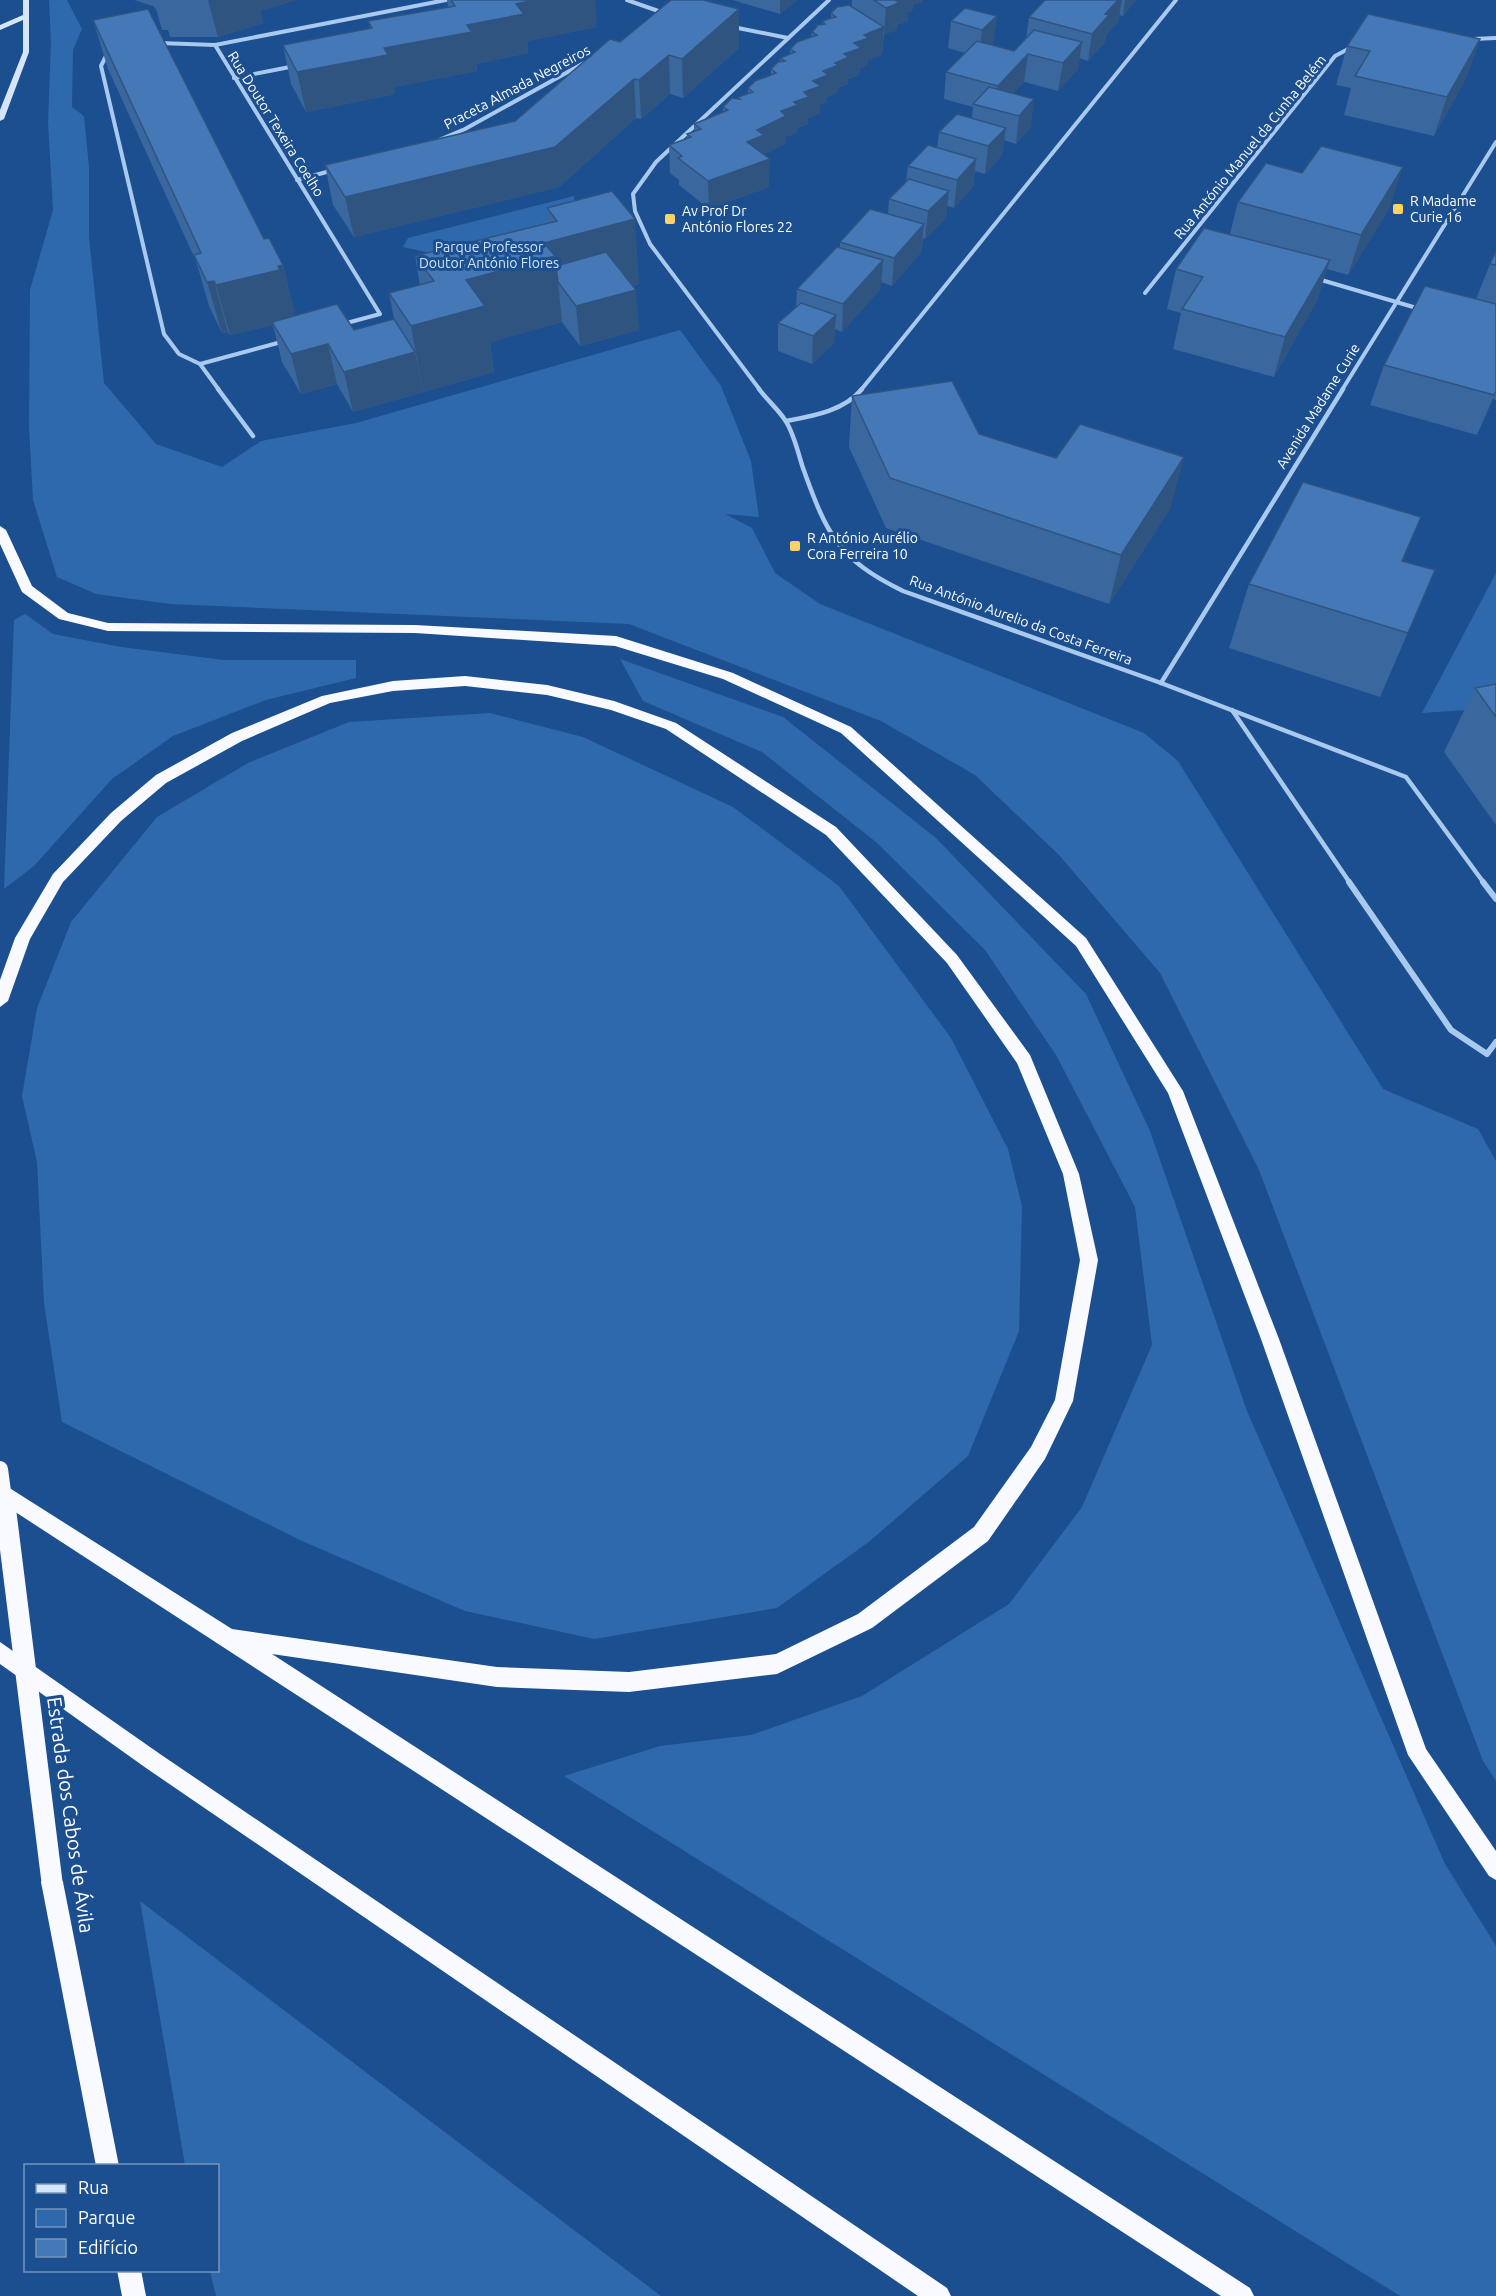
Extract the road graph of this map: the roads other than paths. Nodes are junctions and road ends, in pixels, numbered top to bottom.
1 (26, 0) edge
2 (446, 0) edge
3 (627, 0) edge
4 (829, 0) edge
5 (1176, 0) edge
6 (379, 13) junction
7 (26, 16) junction
8 (384, 21) edge
9 (661, 21) edge
10 (730, 27) edge
11 (0, 28) edge
12 (788, 38) junction
13 (1496, 38) edge
14 (1472, 39) edge
15 (153, 43) edge
16 (214, 45) junction
17 (1356, 47) edge
18 (109, 51) edge
19 (590, 60) edge
20 (301, 65) edge
21 (234, 78) junction
22 (0, 119) edge
23 (437, 141) edge
24 (1496, 142) edge
25 (341, 168) edge
26 (297, 180) junction
27 (1186, 243) junction
28 (1197, 246) edge
29 (1308, 277) edge
30 (1145, 293) dead end
31 (1396, 302) junction
32 (1430, 311) edge
33 (335, 326) edge
34 (290, 339) edge
35 (200, 364) junction
36 (786, 421) junction
37 (253, 436) dead end
38 (0, 530) edge
39 (1161, 683) junction
40 (1232, 709) junction
41 (1496, 899) edge
42 (0, 1001) edge
43 (1496, 1042) edge
44 (0, 1469) edge
45 (0, 1491) edge
46 (231, 1639) junction
47 (0, 1652) edge
48 (1496, 1869) edge
49 (108, 2164) edge
50 (129, 2272) edge
51 (134, 2296) edge
52 (939, 2296) edge
53 (1242, 2296) edge

1 - 7 main road
2 - 6 street
3 - 9 street
4 - 12 street
5 - 36 street
6 - 8 street
6 - 16 street
7 - 11 main road
7 - 22 main road
10 - 12 street
12 - 36 street
13 - 14 street
15 - 16 street, Rua Doutor Texeira Coelho
16 - 21 street, Rua Doutor Texeira Coelho
17 - 27 street, Rua António Manuel da Cunha Belém
18 - 35 street
19 - 23 street, Praceta Almada Negreiros
20 - 21 street
21 - 26 street, Rua Doutor Texeira Coelho
24 - 31 street, Avenida Madame Curie
25 - 26 street
26 - 33 street, Rua Doutor Texeira Coelho
27 - 28 street
27 - 30 street, Rua António Manuel da Cunha Belém
29 - 31 street
31 - 32 street
31 - 39 street, Avenida Madame Curie
34 - 35 street
35 - 37 street
36 - 39 street, Rua António Aurelio da Costa Ferreira
38 - 48 highway
39 - 40 street, Rua António Aurelio da Costa Ferreira
40 - 41 street, Rua António Aurelio da Costa Ferreira
40 - 43 street
42 - 46 highway
44 - 49 highway, Estrada dos Cabos de Ávila, bridge
45 - 46 highway
46 - 53 highway
47 - 52 highway
50 - 51 highway

